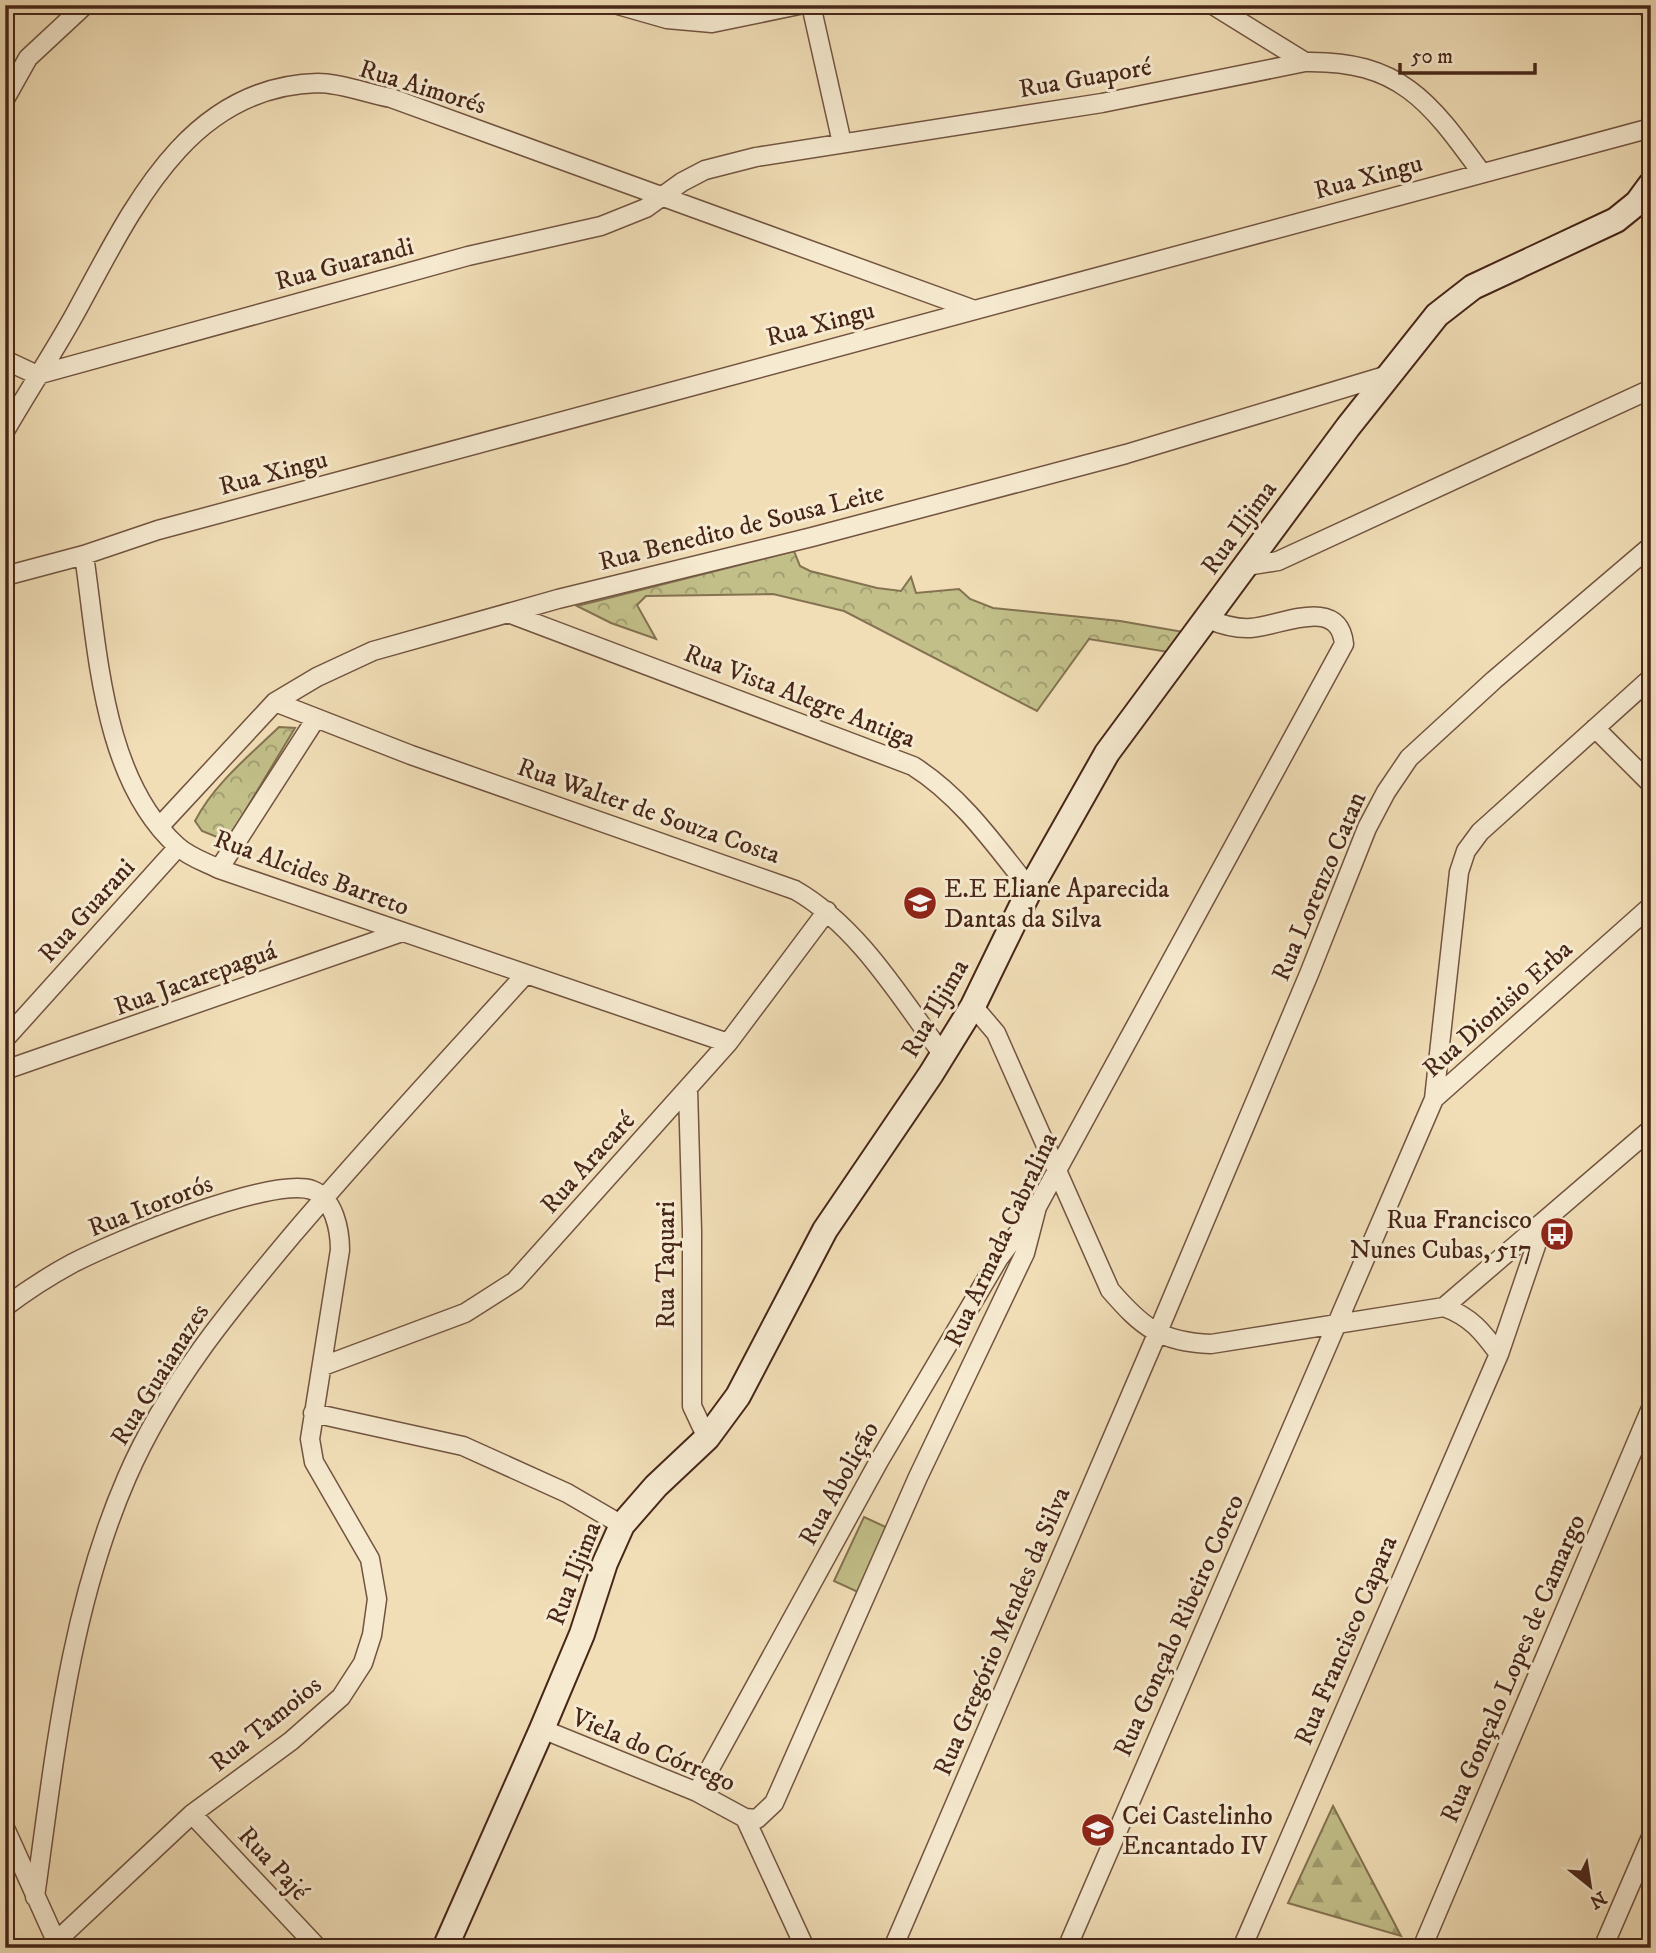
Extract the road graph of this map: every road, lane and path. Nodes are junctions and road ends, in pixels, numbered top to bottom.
1 (85, 5) edge
2 (618, 5) edge
3 (799, 5) edge
4 (811, 5) edge
5 (1213, 5) edge
6 (1305, 62) junction
7 (5, 99) edge
8 (1651, 128) edge
9 (842, 143) junction
10 (1481, 172) junction
11 (1651, 184) edge
12 (662, 196) junction
13 (972, 309) junction
14 (5, 360) edge
15 (1391, 374) junction
16 (37, 375) junction
17 (1651, 389) edge
18 (5, 431) edge
19 (1651, 547) edge
20 (84, 555) junction
21 (1247, 566) junction
22 (5, 576) edge
23 (508, 613) junction
24 (1208, 620) junction
25 (1651, 678) edge
26 (275, 702) junction
27 (315, 720) junction
28 (1595, 728) junction
29 (1651, 784) edge
30 (159, 827) junction
31 (178, 847) junction
32 (219, 869) junction
33 (1030, 890) junction
34 (1651, 906) edge
35 (827, 911) junction
36 (402, 932) junction
37 (524, 976) junction
38 (973, 1006) junction
39 (5, 1039) edge
40 (728, 1043) junction
41 (943, 1055) junction
42 (5, 1070) edge
43 (688, 1089) junction
44 (1434, 1099) junction
45 (1651, 1129) edge
46 (1056, 1171) junction
47 (324, 1198) junction
48 (1037, 1207) junction
49 (1544, 1222) junction
50 (5, 1307) edge
51 (1444, 1307) junction
52 (1337, 1323) junction
53 (1157, 1334) junction
54 (1499, 1354) junction
55 (323, 1366) junction
56 (1651, 1408) edge
57 (313, 1412) junction
58 (707, 1438) junction
59 (621, 1525) junction
60 (542, 1729) junction
61 (697, 1792) junction
62 (192, 1814) junction
63 (745, 1818) junction
64 (5, 1828) edge
65 (1651, 1837) edge
66 (1646, 1853) edge
67 (35, 1897) junction
68 (53, 1944) edge
69 (318, 1948) edge
70 (445, 1948) edge
71 (805, 1948) edge
72 (892, 1948) edge
73 (1067, 1948) edge
74 (1242, 1948) edge
75 (1422, 1948) edge
76 (1604, 1948) edge

1 - 7 street
2 - 3 street
4 - 9 street
5 - 6 street
6 - 9 street, Rua Guaporé
6 - 10 street, Rua Guaporé
8 - 10 street, Rua Xingu
9 - 12 street, Rua Guaporé
10 - 13 street, Rua Xingu
11 - 15 main road, Rua Iljima
12 - 13 street, Rua Aimorés
12 - 16 street, Rua Guarandi
12 - 16 street, Rua Aimorés
13 - 20 street, Rua Xingu
14 - 16 street
15 - 21 main road, Rua Iljima
15 - 23 street, Rua Benedito de Sousa Leite
16 - 18 street, Rua Aimorés
17 - 21 street
19 - 53 street, Rua Lorenzo Catan
20 - 22 street, Rua Xingu
20 - 30 street, Rua Alcides Barreto
21 - 24 main road, Rua Iljima
23 - 26 street, Rua Benedito de Sousa Leite
23 - 33 street, Rua Vista Alegre Antiga
24 - 33 main road, Rua Iljima
24 - 46 street, Rua Armada Cabralina
25 - 28 street
26 - 27 street, Rua Walter de Souza Costa
26 - 30 street, Rua Benedito de Sousa Leite
27 - 32 street
27 - 35 street, Rua Walter de Souza Costa
28 - 29 street
28 - 44 street
30 - 31 street, Rua Alcides Barreto
31 - 32 street, Rua Alcides Barreto
31 - 39 street, Rua Guarani
32 - 36 street, Rua Alcides Barreto
33 - 38 main road, Rua Iljima
34 - 44 street, Rua Dionisio Erba
35 - 40 street, Rua Aracaré
35 - 41 street, Rua Walter de Souza Costa
36 - 37 street, Rua Alcides Barreto
36 - 42 street, Rua Jacarepaguá
37 - 40 street, Rua Alcides Barreto
37 - 47 street, Rua Guaianazes
38 - 41 main road, Rua Iljima
38 - 46 street
40 - 43 street, Rua Aracaré
41 - 58 main road, Rua Iljima
43 - 55 street, Rua Aracaré
43 - 58 street, Rua Taquari
44 - 52 street, Rua Dionisio Erba
45 - 49 street
46 - 48 street, Rua Armada Cabralina
46 - 53 street
47 - 50 street, Rua Itororós
47 - 55 street, Rua Tamoios
47 - 67 street, Rua Guaianazes
48 - 61 street, Rua Abolição
48 - 63 street, Rua Armada Cabralina
49 - 51 street
49 - 54 street, Rua Francisco Capara
51 - 52 street
51 - 54 street
52 - 53 street
52 - 73 street, Rua Gonçalo Ribeiro Corco
53 - 72 street, Rua Gregório Mendes da Silva
54 - 74 street, Rua Francisco Capara
55 - 57 street, Rua Tamoios
56 - 75 street, Rua Gonçalo Lopes de Camargo
57 - 59 street
57 - 62 street, Rua Tamoios
58 - 59 main road, Rua Iljima
59 - 60 main road, Rua Iljima
60 - 61 street, Viela do Córrego
60 - 70 main road, Rua Iljima
61 - 63 street, Viela do Córrego
62 - 68 street, Rua Tamoios
62 - 69 street, Rua Pajé
63 - 71 street
64 - 67 street
65 - 66 street
66 - 76 street
67 - 68 street

